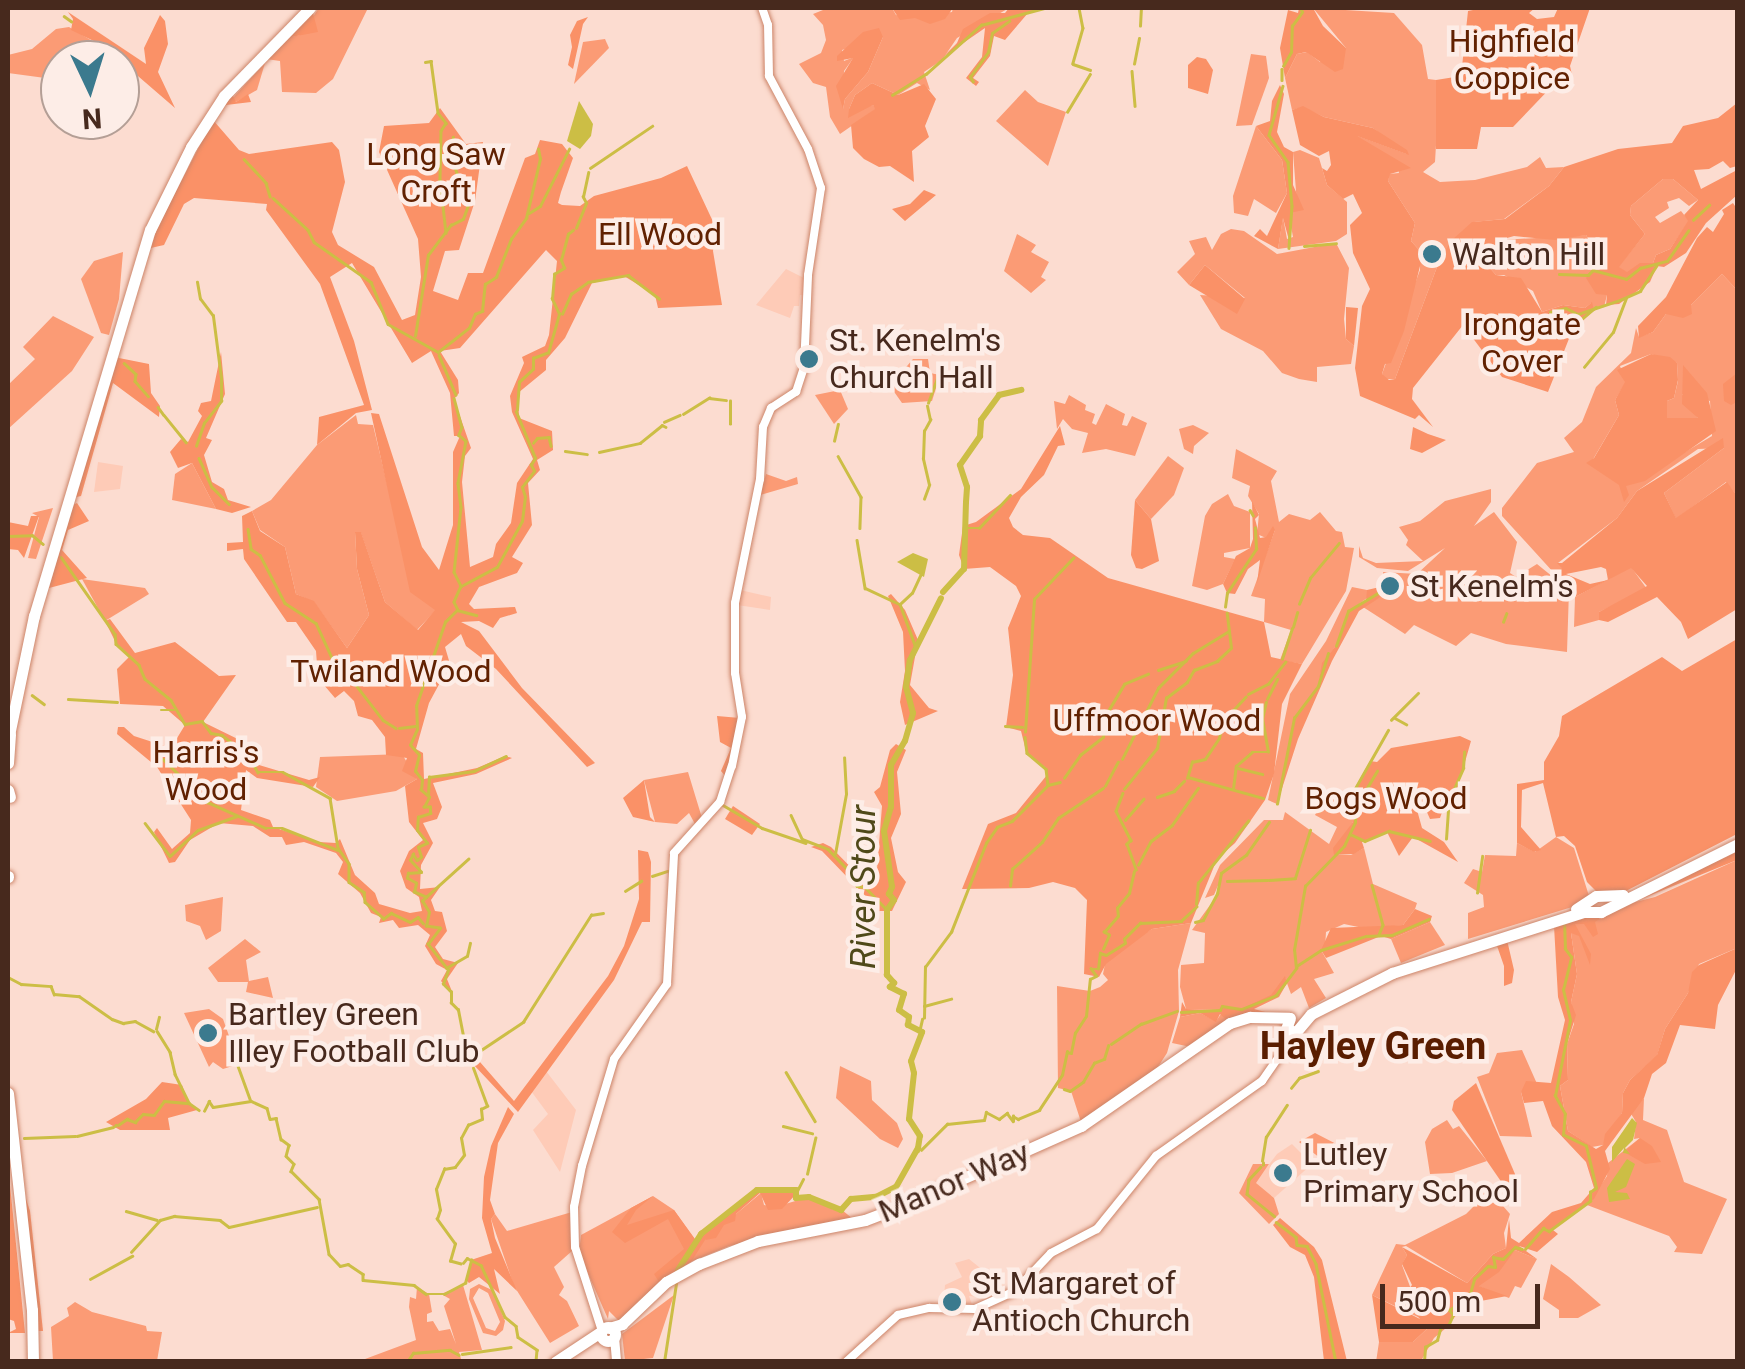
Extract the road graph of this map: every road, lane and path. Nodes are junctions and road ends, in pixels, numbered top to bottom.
1 (302, 8) edge
2 (310, 8) edge
3 (762, 8) edge
4 (67, 495) junction
5 (62, 512) junction
6 (9, 707) edge
7 (8, 740) edge
8 (8, 763) edge
9 (1738, 840) edge
10 (1292, 1028) junction
11 (8, 1093) edge
12 (8, 1134) edge
13 (607, 1334) junction
14 (30, 1362) edge
15 (557, 1362) edge
16 (614, 1362) edge
17 (846, 1362) edge

1 - 4 highway
2 - 4 highway
3 - 13 main road
4 - 5 highway
5 - 6 highway
5 - 6 highway
6 - 7 highway
6 - 8 highway
9 - 10 highway
10 - 13 highway, Manor Way
10 - 17 main road
11 - 14 highway
12 - 14 highway
13 - 15 highway, Manor Way
13 - 16 main road

